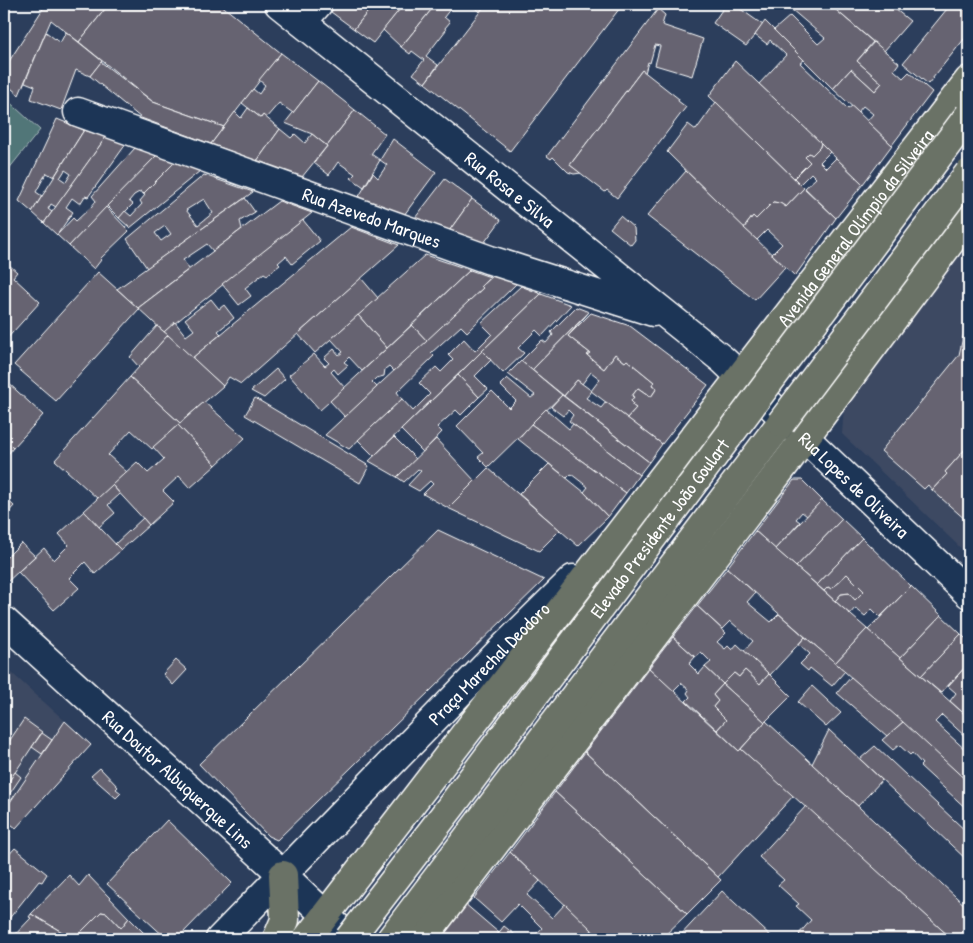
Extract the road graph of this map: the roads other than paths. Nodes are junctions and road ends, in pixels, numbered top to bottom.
1 (279, 4) edge
2 (310, 13) edge
3 (969, 80) edge
4 (78, 112) dead end
5 (969, 115) edge
6 (969, 173) edge
7 (969, 217) edge
8 (668, 317) junction
9 (740, 375) junction
10 (805, 438) junction
11 (603, 554) junction
12 (969, 594) edge
13 (4, 621) edge
14 (283, 875) junction
15 (325, 916) junction
16 (220, 939) edge
17 (277, 939) edge
18 (307, 939) edge
19 (349, 939) edge
20 (391, 939) edge
21 (422, 939) edge

1 - 2 street, Rua Rosa e Silva
2 - 8 street, Rua Rosa e Silva
3 - 9 main road, Avenida General Olímpio da Silveira
4 - 8 street, Rua Azevedo Marques
5 - 19 main road, Elevado Presidente João Goulart, bridge
6 - 20 main road, Elevado Presidente João Goulart, bridge
7 - 10 main road
8 - 9 street, Rua Rosa e Silva
9 - 10 street, Rua Lopes de Oliveira
9 - 11 main road, Praça Marechal Deodoro
10 - 12 street, Rua Lopes de Oliveira
10 - 21 main road
11 - 14 street, Praça Marechal Deodoro
11 - 15 main road
13 - 14 street, Rua Doutor Albuquerque Lins
14 - 15 street, Rua Doutor Albuquerque Lins
14 - 16 street, Praça Marechal Deodoro
14 - 17 main road
15 - 18 main road
15 - 19 street, Rua Doutor Albuquerque Lins

